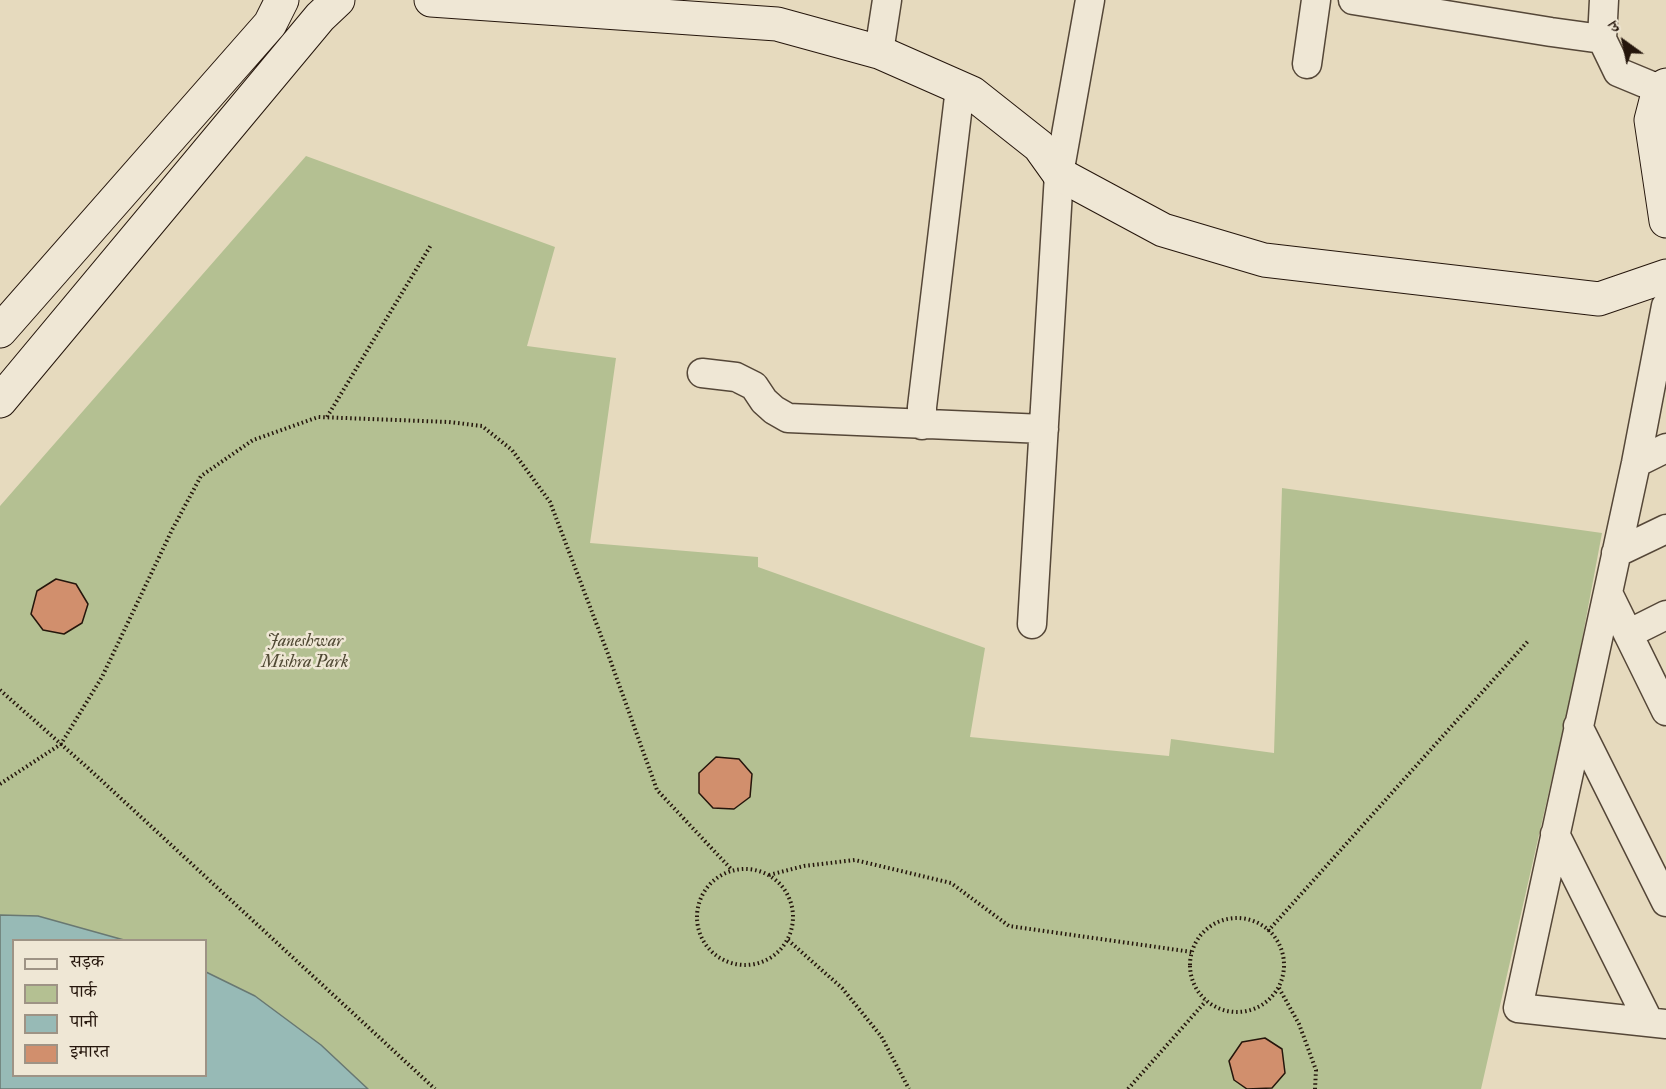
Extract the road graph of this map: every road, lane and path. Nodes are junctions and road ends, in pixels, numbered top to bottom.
1 (282, 0) edge
2 (338, 0) edge
3 (431, 0) edge
4 (887, 0) edge
5 (1090, 0) edge
6 (1316, 0) edge
7 (1353, 0) edge
8 (1604, 0) edge
9 (707, 10) edge
10 (1602, 39) junction
11 (879, 52) junction
12 (1307, 64) dead end
13 (960, 88) junction
14 (1661, 111) edge
15 (1059, 174) junction
16 (1666, 221) edge
17 (431, 245) dead end
18 (1666, 276) edge
19 (1666, 306) edge
20 (0, 331) edge
21 (702, 373) dead end
22 (0, 401) edge
23 (327, 417) junction
24 (922, 425) junction
25 (1044, 429) junction
26 (1666, 448) edge
27 (1636, 463) junction
28 (1666, 530) edge
29 (1616, 553) junction
30 (1608, 592) junction
31 (1666, 615) edge
32 (1032, 624) dead end
33 (1628, 634) junction
34 (1529, 640) dead end
35 (0, 690) edge
36 (1666, 711) edge
37 (1578, 726) junction
38 (61, 744) junction
39 (0, 784) edge
40 (1555, 834) junction
41 (732, 870) junction
42 (769, 875) junction
43 (1666, 902) edge
44 (1268, 931) junction
45 (788, 940) junction
46 (1192, 952) junction
47 (1279, 988) junction
48 (1206, 1001) junction
49 (1657, 1023) edge
50 (435, 1089) edge
51 (909, 1089) edge
52 (1128, 1089) edge
53 (1315, 1089) edge

1 - 20 street
2 - 22 street
3 - 9 street
4 - 11 street
5 - 15 street
6 - 12 street
7 - 10 street
8 - 10 street
9 - 11 street
10 - 14 street
11 - 13 street
13 - 15 street
13 - 24 street
14 - 16 street
15 - 18 street
15 - 25 street
17 - 23 path
19 - 27 street
21 - 24 street
23 - 38 path
23 - 41 path
24 - 25 street
25 - 32 street
26 - 27 street
27 - 29 street
28 - 29 street
29 - 30 street
30 - 33 street
30 - 37 street
31 - 33 street
33 - 36 street
34 - 44 path
35 - 38 path
37 - 40 street
37 - 43 street
38 - 39 path
38 - 50 path
40 - 49 street
40 - 49 street
41 - 42 path
41 - 45 path
42 - 45 path
42 - 46 path
44 - 46 path
44 - 47 path
45 - 51 path
46 - 48 path
47 - 48 path
47 - 53 path
48 - 52 path

